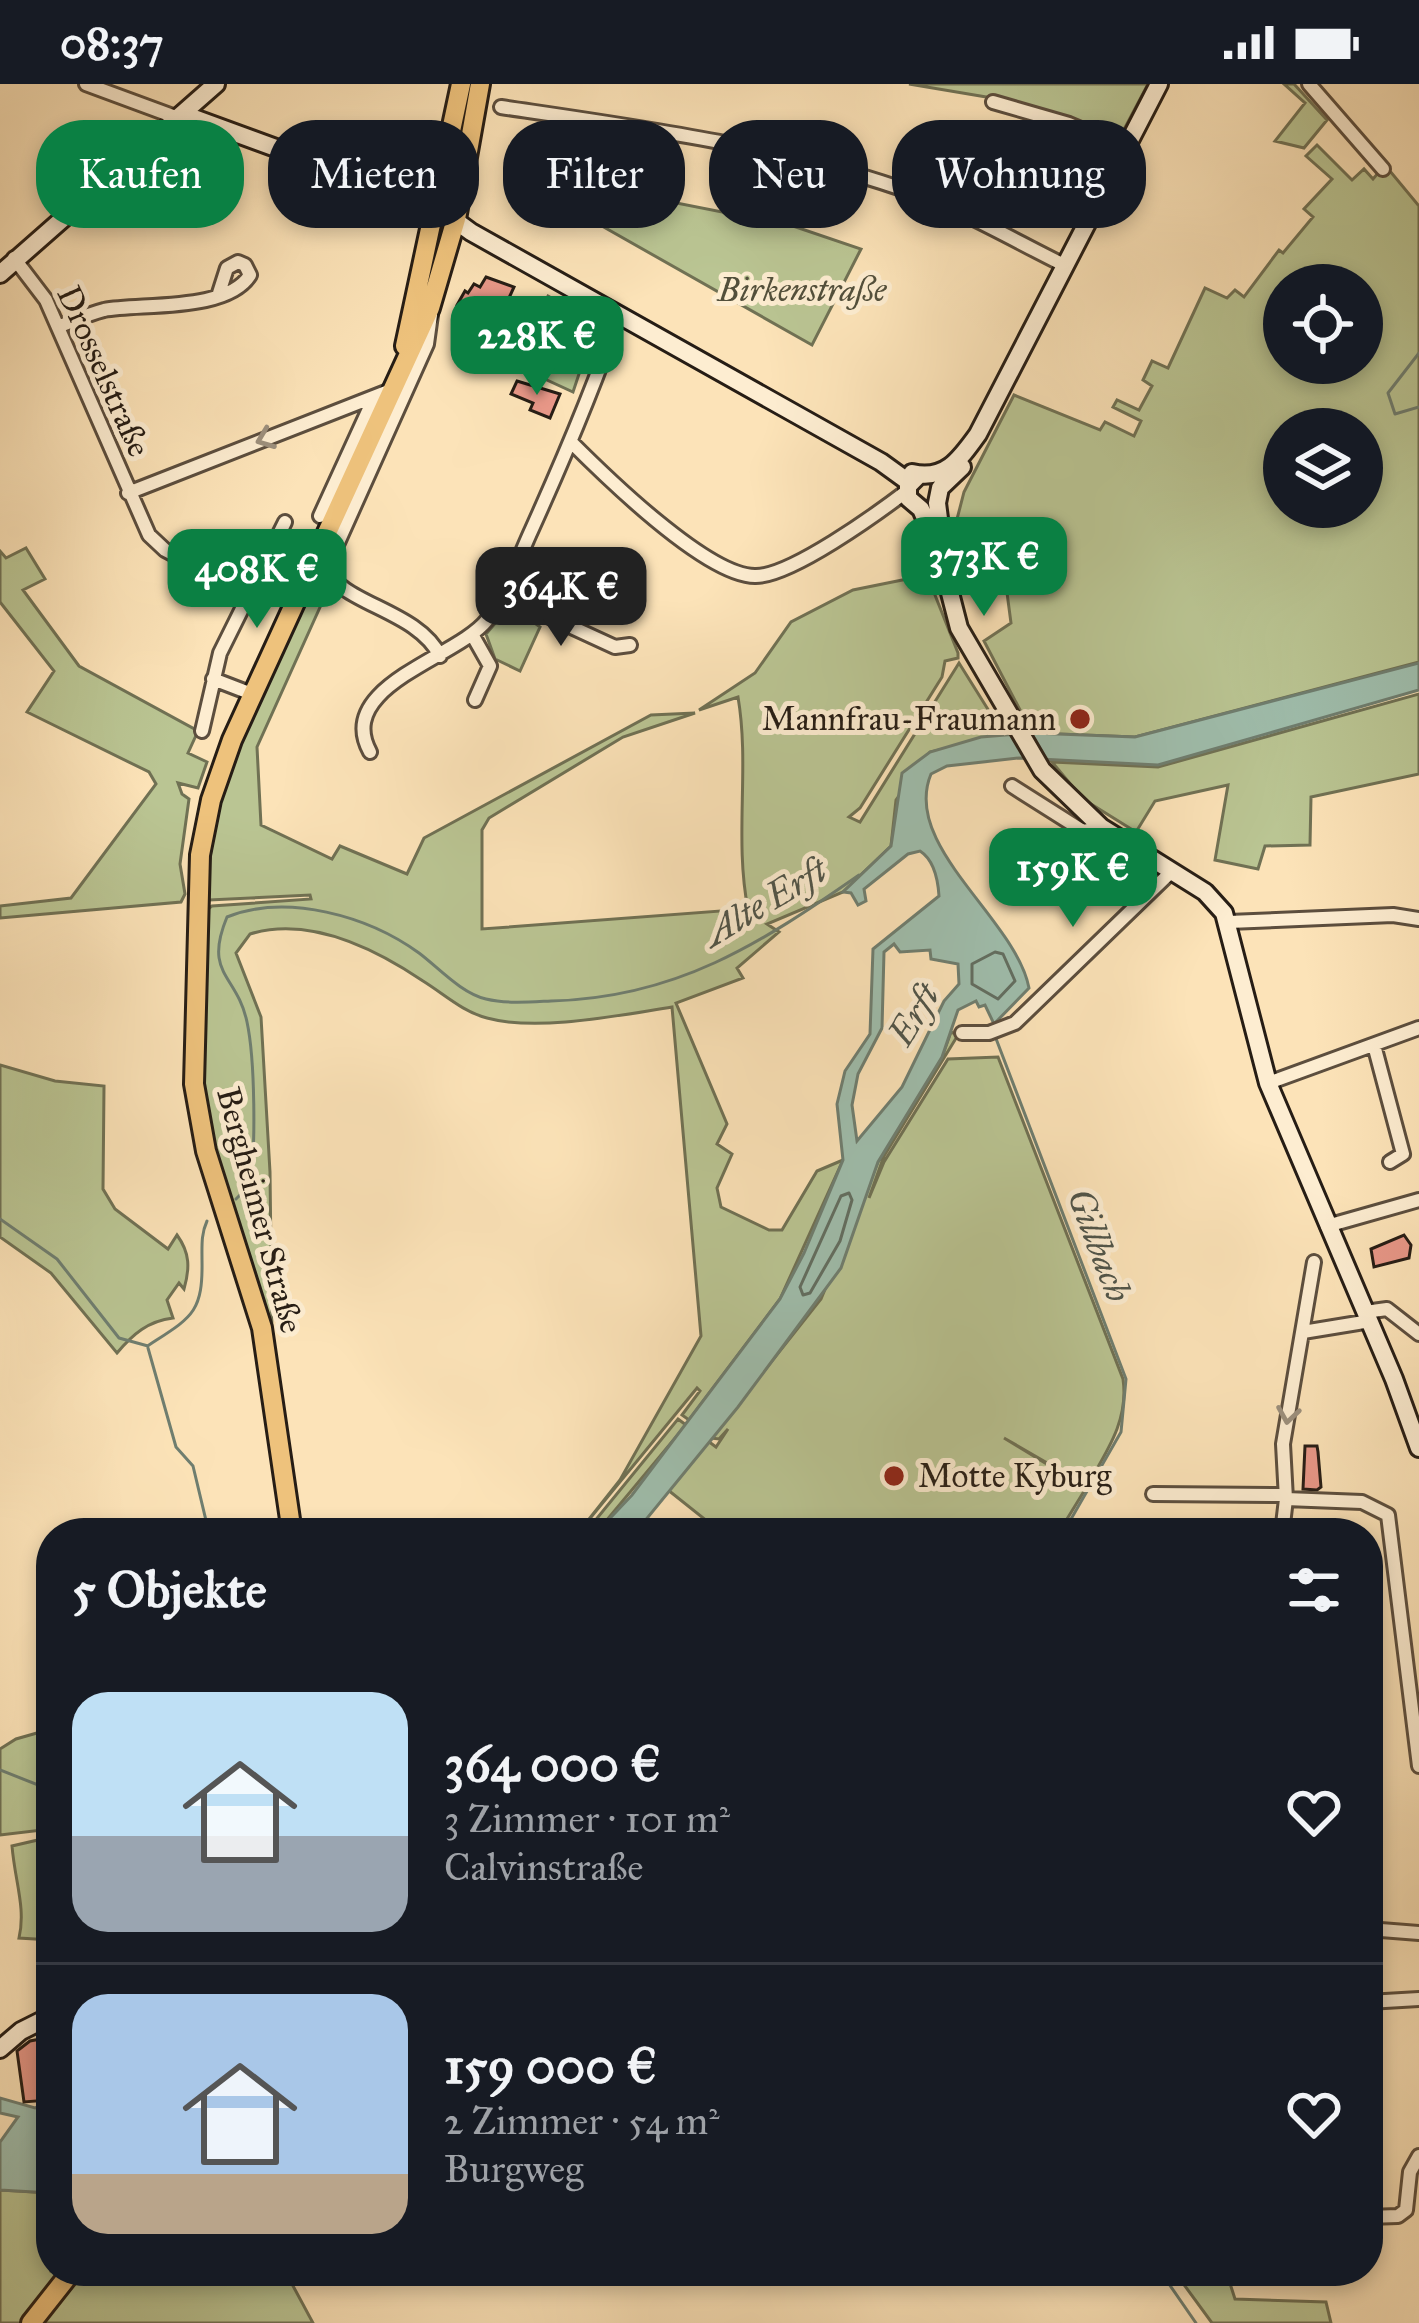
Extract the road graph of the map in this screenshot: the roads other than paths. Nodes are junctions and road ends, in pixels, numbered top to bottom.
1 (86, 84) edge
2 (216, 84) edge
3 (461, 84) edge
4 (480, 84) edge
5 (1159, 84) edge
6 (1309, 84) edge
7 (993, 102) dead end
8 (501, 107) dead end
9 (181, 116) junction
10 (454, 120) edge
11 (474, 120) edge
12 (1055, 120) edge
13 (1140, 120) edge
14 (268, 147) edge
15 (1383, 169) dead end
16 (431, 228) edge
17 (453, 228) edge
18 (471, 228) edge
19 (1085, 228) edge
20 (14, 258) junction
21 (1066, 266) junction
22 (0, 274) edge
23 (219, 292) dead end
24 (430, 308) junction
25 (619, 314) junction
26 (58, 327) junction
27 (388, 389) junction
28 (571, 442) junction
29 (128, 493) junction
30 (919, 493) junction
31 (320, 516) dead end
32 (285, 522) dead end
33 (249, 594) junction
34 (502, 595) junction
35 (473, 636) junction
36 (630, 645) dead end
37 (440, 656) junction
38 (213, 679) junction
39 (252, 694) junction
40 (475, 700) dead end
41 (202, 731) dead end
42 (370, 752) dead end
43 (1012, 786) dead end
44 (1100, 827) junction
45 (1172, 872) junction
46 (1419, 919) edge
47 (1229, 922) junction
48 (1419, 1028) edge
49 (962, 1033) dead end
50 (1374, 1045) junction
51 (1268, 1083) junction
52 (1390, 1162) dead end
53 (1419, 1200) edge
54 (1327, 1226) junction
55 (1314, 1262) dead end
56 (1368, 1316) junction
57 (1304, 1332) junction
58 (1419, 1334) edge
59 (1419, 1448) edge
60 (1153, 1494) dead end
61 (1286, 1497) junction
62 (290, 1518) edge
63 (1284, 1518) edge
64 (1419, 1766) edge
65 (1383, 1930) edge
66 (1419, 1933) edge
67 (1419, 1999) edge
68 (1383, 2001) edge
69 (36, 2024) edge
70 (0, 2049) edge
71 (1419, 2156) edge
72 (1383, 2216) edge
73 (60, 2286) edge
74 (31, 2323) edge

1 - 9 street
2 - 9 main road
3 - 10 main road, Bergheimer Straße
4 - 11 main road, Bergheimer Straße
5 - 13 main road
6 - 15 street
7 - 12 street
8 - 21 street
9 - 14 main road
9 - 20 main road
16 - 27 main road, Bergheimer Straße
17 - 24 main road, Bergheimer Straße
18 - 25 main road
19 - 21 main road
20 - 22 main road
20 - 26 street, Drosselstraße
21 - 30 main road
23 - 26 street
24 - 27 main road, Bergheimer Straße
24 - 37 street, Bergheimer Straße
25 - 28 street
25 - 30 main road
26 - 29 street, Drosselstraße
27 -> 29 street
27 - 31 street, Bergheimer Straße
27 - 39 main road, Bergheimer Straße
28 - 30 street
28 - 34 street
29 - 33 street, Drosselstraße
30 - 44 main road
32 - 33 street
33 - 38 street
34 - 35 street
34 - 36 street
35 - 37 street
35 - 40 street
37 - 42 street
38 - 39 street
38 - 41 street
39 - 62 main road, Bergheimer Straße
43 - 44 street
44 - 45 main road
45 - 47 main road
45 - 49 street
46 - 47 street
47 - 51 main road
48 - 50 street
50 - 51 street
50 - 52 street
51 - 54 main road
53 - 54 street
54 - 56 main road
55 - 57 street
56 - 57 street
56 - 58 street
56 - 59 main road
57 -> 61 street
60 - 61 street
61 - 63 street
61 - 64 street
65 - 66 street
67 - 68 street
69 - 70 main road
71 - 72 street
73 - 74 main road

